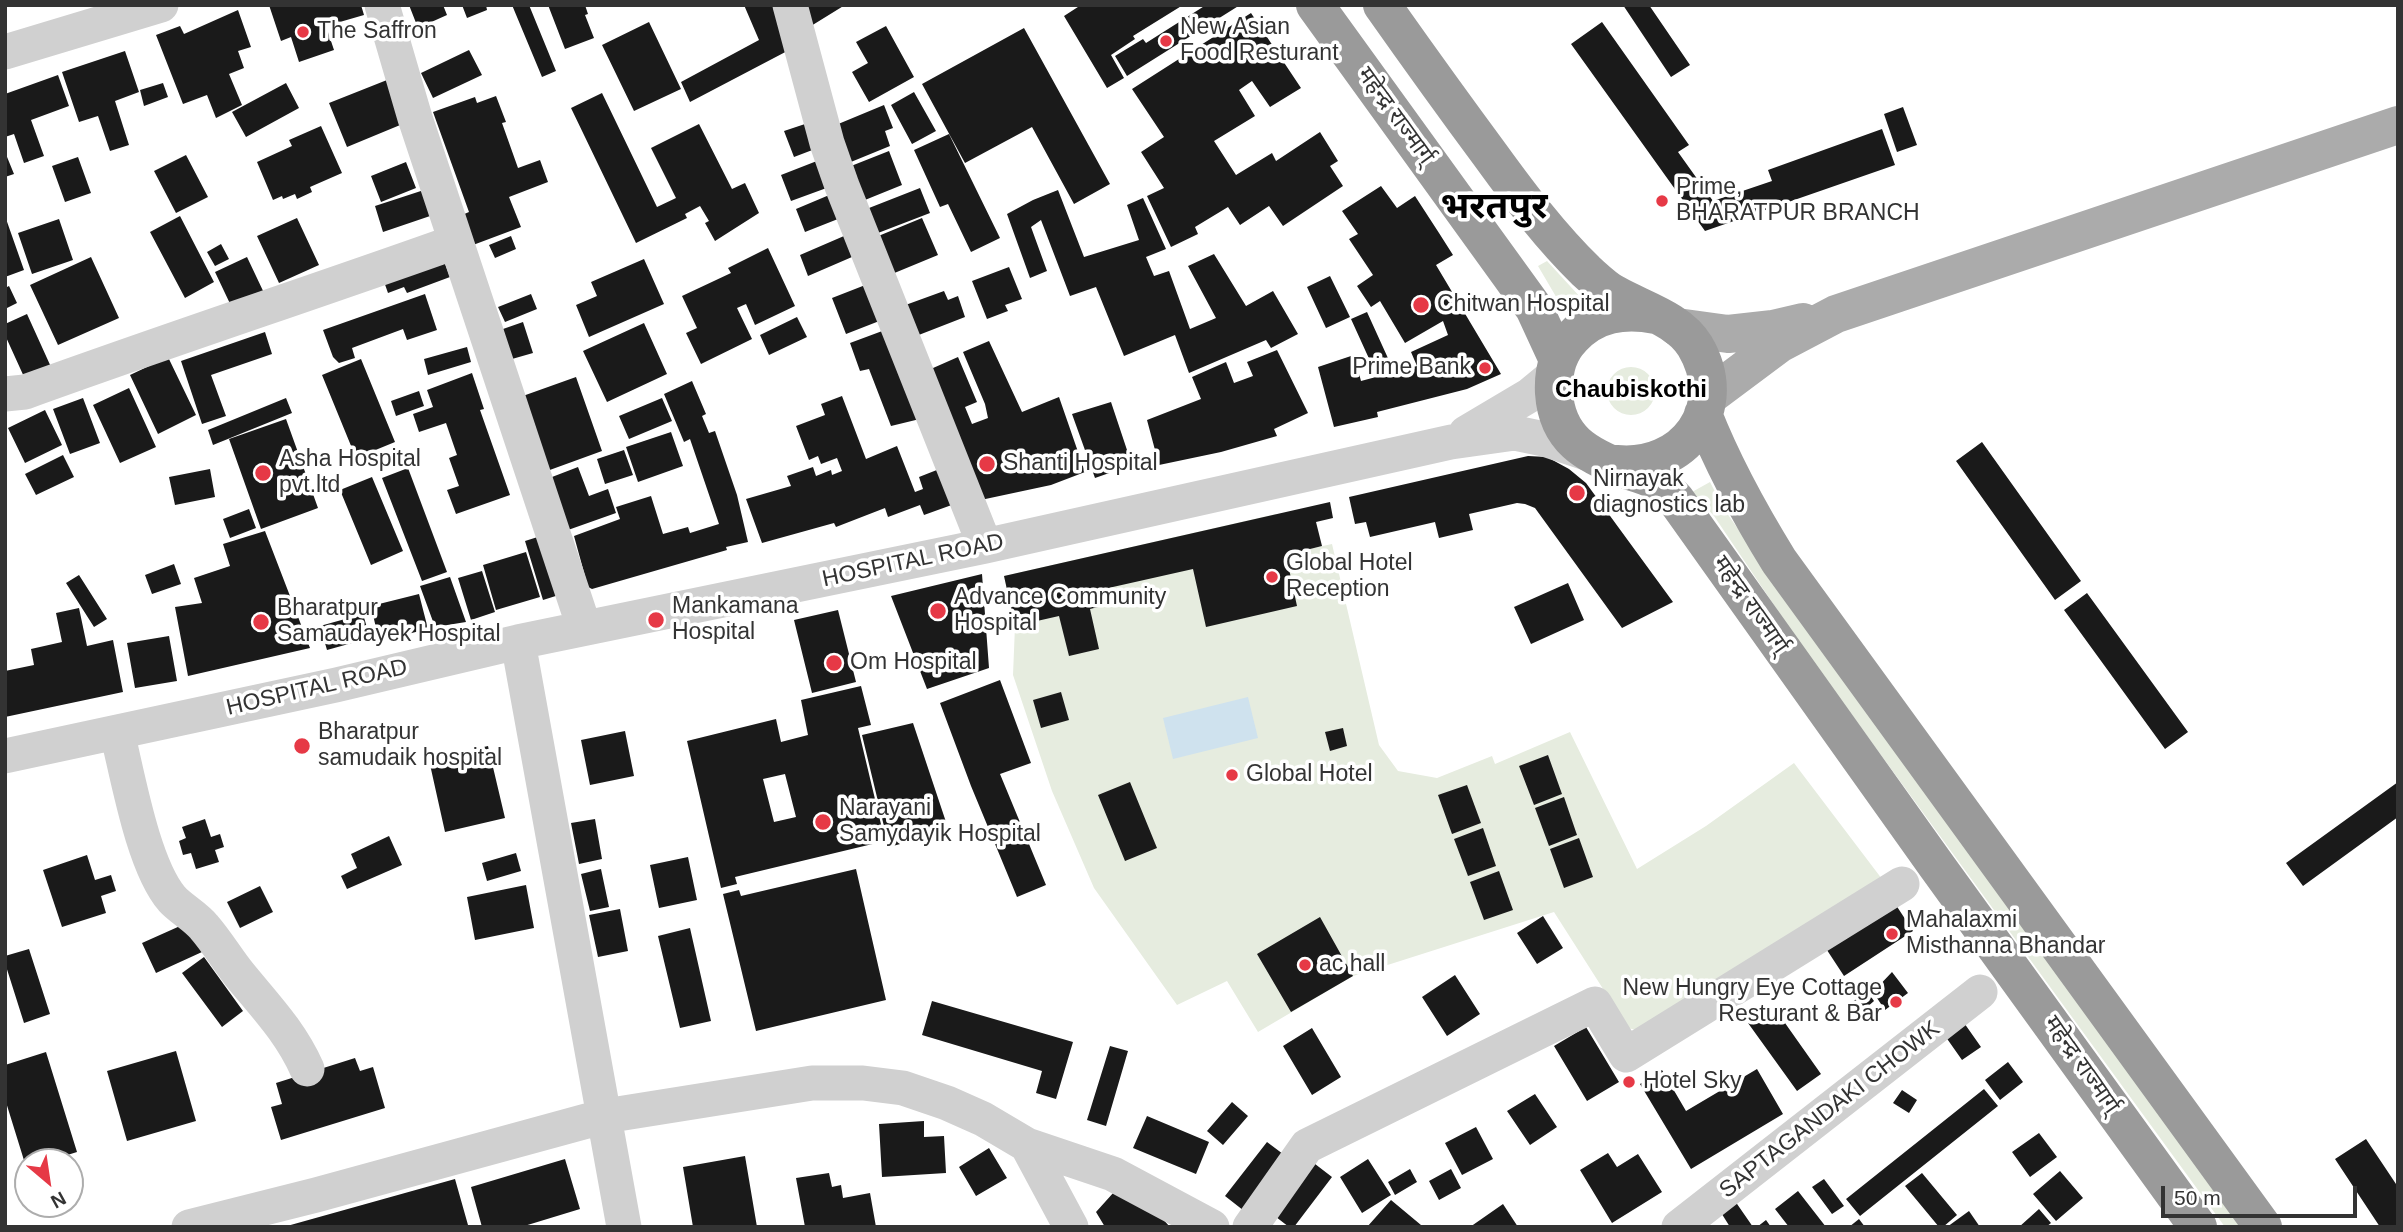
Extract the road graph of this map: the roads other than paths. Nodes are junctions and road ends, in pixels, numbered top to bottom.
1 (383, 5) edge
2 (790, 5) edge
3 (1315, 5) edge
4 (1382, 5) edge
5 (154, 6) edge
6 (5, 52) edge
7 (2398, 125) edge
8 (455, 242) junction
9 (1836, 314) junction
10 (1666, 321) junction
11 (1556, 368) junction
12 (5, 394) edge
13 (1705, 406) junction
14 (1451, 442) junction
15 (1598, 458) junction
16 (985, 546) junction
17 (584, 627) junction
18 (518, 642) junction
19 (117, 732) junction
20 (5, 756) edge
21 (1902, 884) dead end
22 (1980, 992) dead end
23 (307, 1069) dead end
24 (605, 1116) junction
25 (1027, 1145) junction
26 (189, 1227) edge
27 (624, 1227) edge
28 (1071, 1227) edge
29 (1212, 1227) edge
30 (1250, 1227) edge
31 (1679, 1227) edge
32 (2198, 1227) edge
33 (2263, 1227) edge

1 - 8 street
2 - 16 street
3 - 11 highway, महेन्द्र राज्मार्ग्
4 - 10 highway
5 - 6 street
7 - 9 main road
8 - 12 street
8 - 17 street
9 - 10 main road
9 - 13 main road
10 - 11 highway
10 - 13 highway
11 - 14 street, HOSPITAL ROAD
11 - 15 highway, महेन्द्र राज्मार्ग्
13 - 15 highway
13 - 33 highway
14 - 15 street, HOSPITAL ROAD
14 - 16 street, HOSPITAL ROAD
15 - 32 highway, महेन्द्र राज्मार्ग्
16 - 17 street, HOSPITAL ROAD
17 - 18 street, HOSPITAL ROAD
18 - 19 street, HOSPITAL ROAD
18 - 24 street
19 - 20 street, HOSPITAL ROAD
19 - 23 street
21 - 30 street
22 - 31 street, SAPTAGANDAKI CHOWK
24 - 25 street
24 - 26 street
24 - 27 street
25 - 28 street
25 - 29 street

